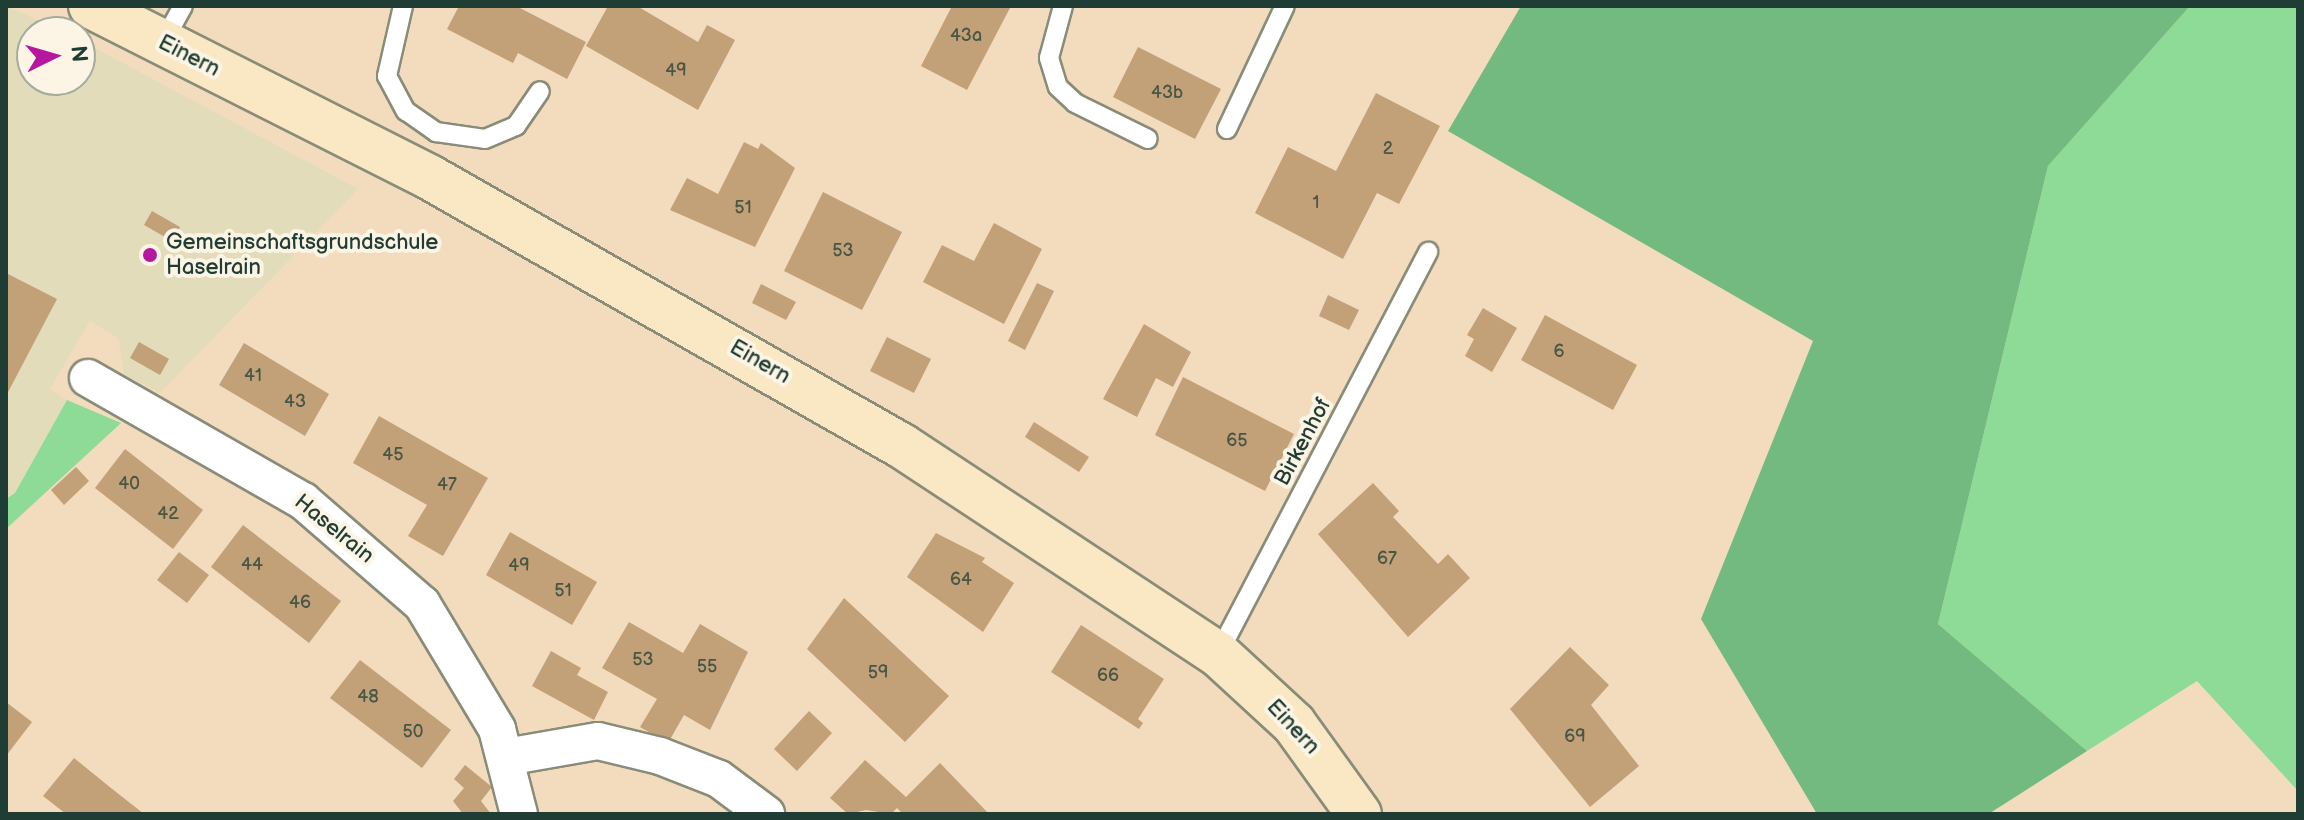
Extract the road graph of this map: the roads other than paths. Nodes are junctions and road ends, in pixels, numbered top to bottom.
1 (91, 6) edge
2 (403, 6) edge
3 (1063, 6) edge
4 (1285, 6) edge
5 (173, 24) edge
6 (540, 91) dead end
7 (1227, 129) dead end
8 (1148, 139) dead end
9 (1428, 252) dead end
10 (88, 378) dead end
11 (1218, 654) junction
12 (506, 757) junction
13 (519, 814) edge
14 (766, 814) edge
15 (1359, 814) edge

1 - 5 main road, Einern
2 - 6 lane
3 - 8 lane
4 - 7 lane
5 - 11 main road, Einern
9 - 11 lane, Birkenhof
10 - 12 street, Haselrain
11 - 15 main road, Einern
12 - 13 street, Haselrain
12 - 14 street

